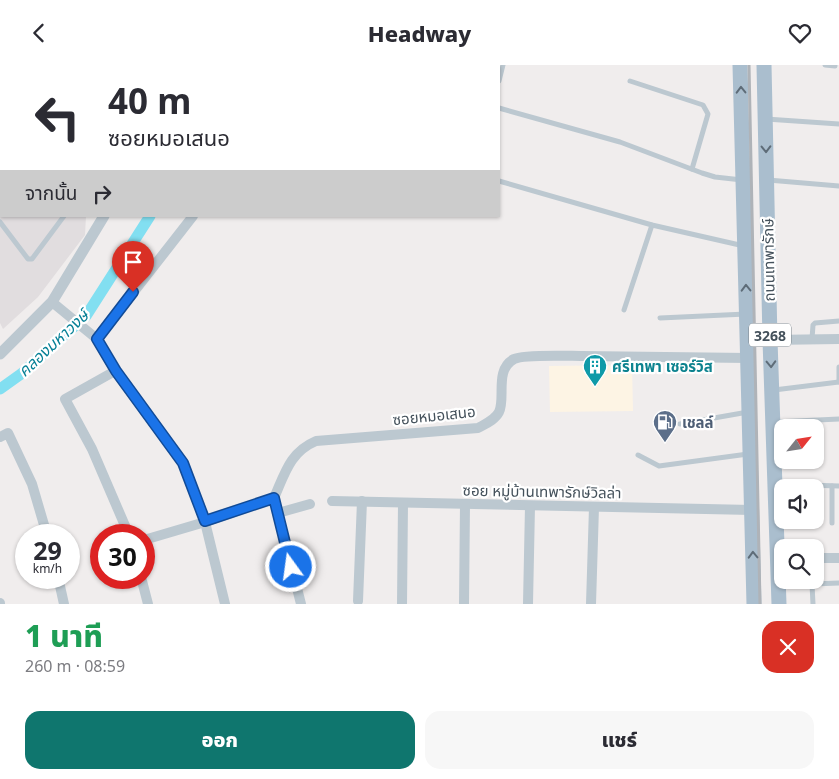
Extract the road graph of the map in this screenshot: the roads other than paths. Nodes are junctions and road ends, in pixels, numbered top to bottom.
1 (740, 65) edge
2 (764, 65) edge
3 (825, 65) edge
4 (836, 66) edge
5 (630, 81) dead end
6 (500, 107) edge
7 (766, 119) junction
8 (839, 124) edge
9 (692, 169) junction
10 (742, 180) junction
11 (767, 180) junction
12 (500, 181) edge
13 (839, 186) edge
14 (63, 217) edge
15 (103, 217) edge
16 (192, 217) edge
17 (0, 222) edge
18 (652, 225) junction
19 (744, 246) junction
20 (52, 302) junction
21 (624, 310) dead end
22 (746, 314) junction
23 (660, 318) dead end
24 (839, 321) edge
25 (95, 338) junction
26 (812, 339) junction
27 (839, 339) edge
28 (770, 340) junction
29 (0, 354) edge
30 (748, 358) junction
31 (839, 367) edge
32 (116, 371) junction
33 (839, 382) edge
34 (771, 390) junction
35 (749, 412) junction
36 (839, 419) edge
37 (772, 422) junction
38 (680, 423) dead end
39 (4, 435) edge
40 (751, 453) junction
41 (638, 455) dead end
42 (774, 484) edge
43 (824, 486) edge
44 (832, 486) junction
45 (839, 487) edge
46 (274, 498) junction
47 (332, 501) dead end
48 (362, 501) junction
49 (403, 503) junction
50 (310, 504) dead end
51 (466, 504) junction
52 (530, 506) junction
53 (594, 507) junction
54 (752, 510) junction
55 (278, 513) junction
56 (205, 521) junction
57 (832, 523) dead end
58 (44, 524) edge
59 (123, 524) edge
60 (155, 537) edge
61 (824, 558) edge
62 (839, 558) edge
63 (824, 583) edge
64 (839, 583) edge
65 (61, 589) edge
66 (144, 589) edge
67 (778, 589) edge
68 (812, 589) edge
69 (358, 601) dead end
70 (64, 604) edge
71 (148, 604) edge
72 (225, 604) edge
73 (301, 604) edge
74 (402, 604) edge
75 (464, 604) edge
76 (528, 604) edge
77 (592, 604) edge
78 (754, 604) edge
79 (779, 604) edge
80 (813, 604) edge

10 -> 1 main road, ถนนเทพารักษ์ / 3268
2 - 7 main road, ถนนเทพารักษ์ / 3268
3 - 4 lane
5 - 9 lane
6 - 9 lane
7 - 8 lane
7 -> 11 main road, ถนนเทพารักษ์ / 3268
9 - 10 lane
10 - 19 main road, ถนนเทพารักษ์ / 3268
11 - 13 lane
11 - 28 main road, ถนนเทพารักษ์ / 3268
12 - 18 lane
14 - 17 lane
15 - 20 street
16 - 25 street
18 - 19 lane
18 - 21 lane
22 -> 19 main road, ถนนเทพารักษ์ / 3268
20 - 25 street
20 - 29 street
22 - 23 lane
22 - 30 main road, ถนนเทพารักษ์ / 3268
24 - 26 lane
25 - 32 street
26 - 27 street
26 - 28 street
28 -> 34 main road, ถนนเทพารักษ์ / 3268
30 - 35 main road, ถนนเทพารักษ์ / 3268
30 - 46 street, ซอยหมอเสนอ
31 - 33 lane
32 - 56 street
32 - 59 street
33 - 34 lane
34 - 37 main road, ถนนเทพารักษ์ / 3268
35 - 38 lane
35 - 40 main road, ถนนเทพารักษ์ / 3268
36 - 37 lane
37 - 42 main road, ถนนเทพารักษ์ / 3268
39 - 58 street
40 - 41 lane
40 - 54 main road, ถนนเทพารักษ์ / 3268
43 - 44 lane
44 - 45 lane
44 - 57 lane
46 - 55 street
46 - 56 street
47 - 48 street, ซอย หมู่บ้านเทพารักษ์วิลล่า
48 - 49 street, ซอย หมู่บ้านเทพารักษ์วิลล่า
48 - 69 street
49 - 51 street, ซอย หมู่บ้านเทพารักษ์วิลล่า
49 - 74 street
50 - 55 street
51 - 52 street, ซอย หมู่บ้านเทพารักษ์วิลล่า
51 - 75 street
52 - 53 street, ซอย หมู่บ้านเทพารักษ์วิลล่า
52 - 76 street
53 - 54 street, ซอย หมู่บ้านเทพารักษ์วิลล่า
53 - 77 street
78 -> 54 main road, ถนนเทพารักษ์ / 3268
55 - 73 street
56 - 60 street
56 - 72 street
61 - 62 street
63 - 64 lane
65 - 70 street
66 - 71 street
67 - 79 main road, ถนนเทพารักษ์ / 3268
68 - 80 lane

